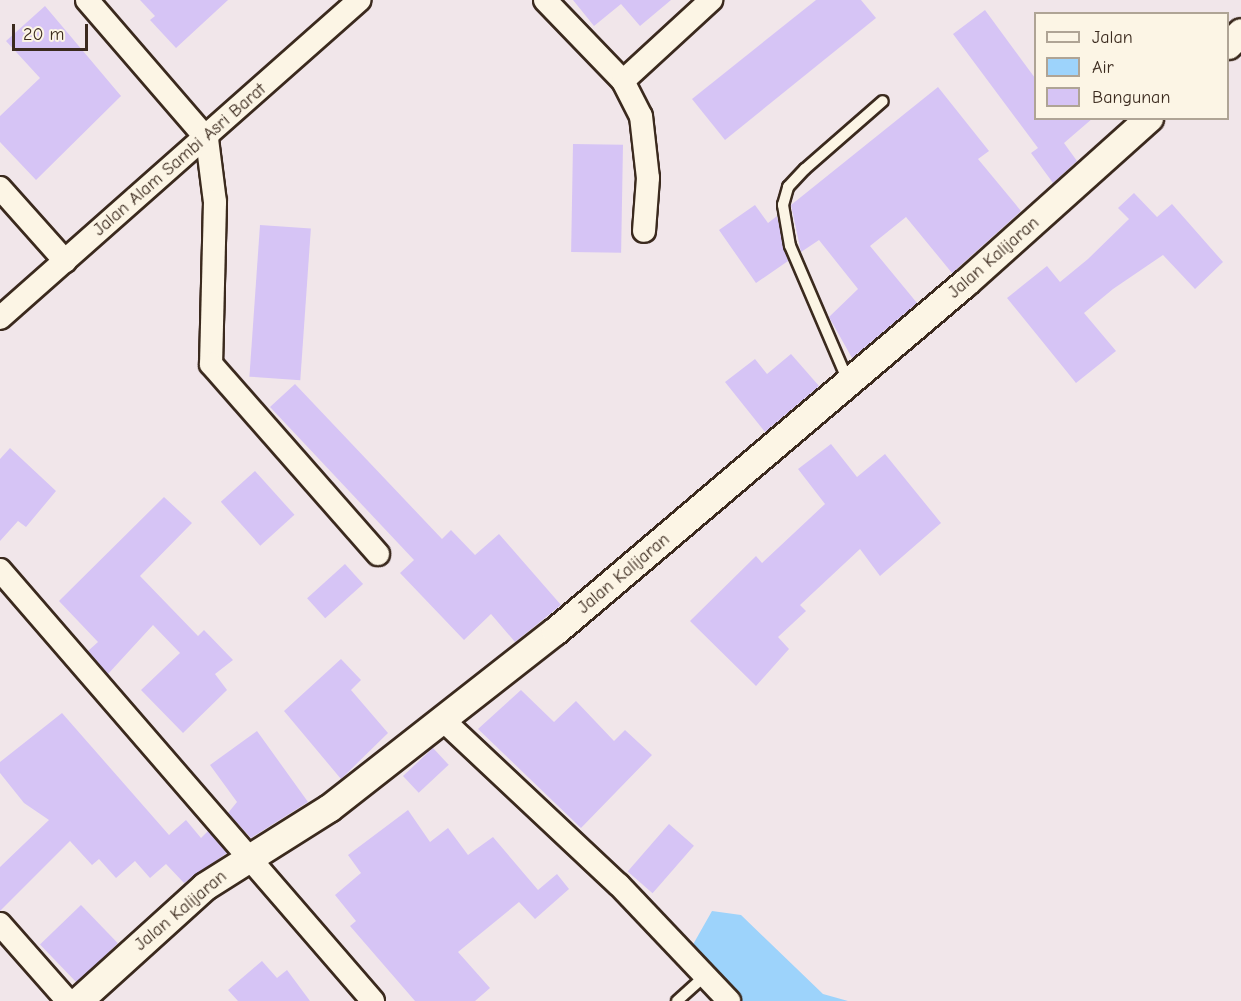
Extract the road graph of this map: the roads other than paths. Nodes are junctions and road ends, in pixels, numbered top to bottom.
1 (87, 0) edge
2 (359, 0) edge
3 (545, 0) edge
4 (711, 0) edge
5 (1241, 32) edge
6 (1229, 43) edge
7 (623, 81) junction
8 (883, 101) dead end
9 (1147, 120) edge
10 (207, 139) junction
11 (0, 188) edge
12 (644, 231) dead end
13 (65, 261) junction
14 (0, 318) edge
15 (848, 382) junction
16 (378, 554) dead end
17 (0, 570) edge
18 (443, 720) junction
19 (252, 856) junction
20 (0, 924) edge
21 (705, 976) junction
22 (68, 1001) edge
23 (78, 1001) edge
24 (373, 1001) edge
25 (677, 1001) edge
26 (729, 1001) edge

1 - 10 street
2 - 10 street, Jalan Alam Sambi Asri Barat
3 - 7 street
4 - 7 street
5 - 6 street
7 - 12 street
8 - 15 lane
9 - 15 street, Jalan Kalijaran
10 - 13 street, Jalan Alam Sambi Asri Barat
10 - 16 street
11 - 13 street
13 - 14 street, Jalan Alam Sambi Asri Barat
15 - 18 street, Jalan Kalijaran
17 - 19 street
18 - 19 street, Jalan Kalijaran
18 - 21 street
19 - 23 street, Jalan Kalijaran
19 - 24 street
20 - 22 street
21 - 25 lane
21 - 26 street

